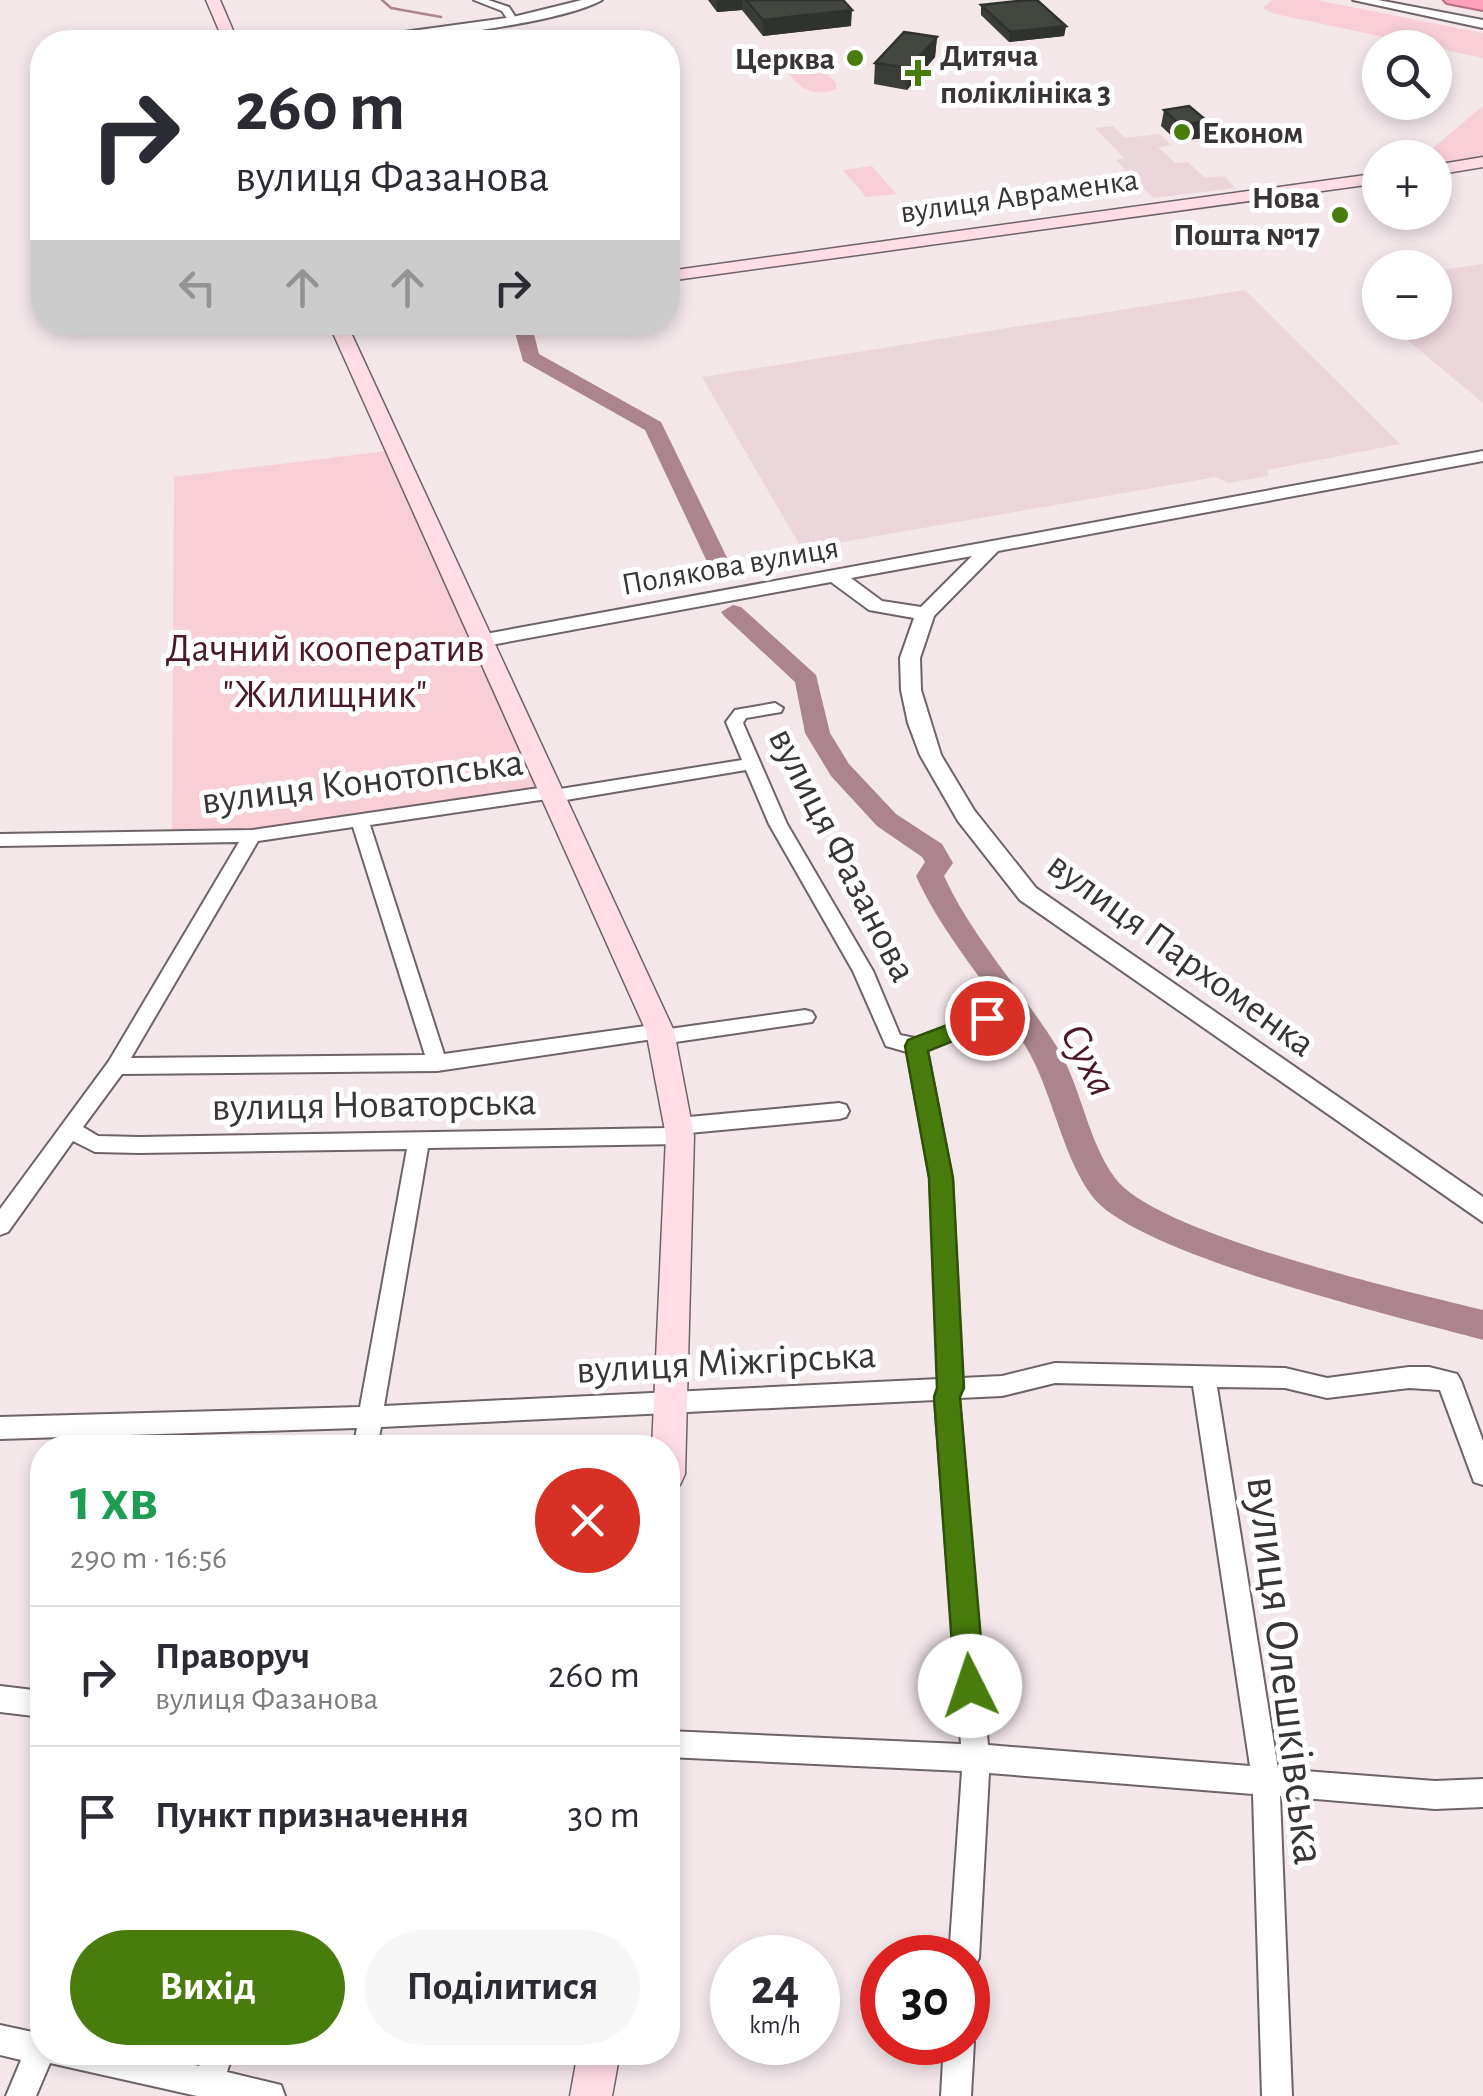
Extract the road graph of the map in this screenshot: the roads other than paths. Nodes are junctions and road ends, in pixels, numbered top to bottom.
1 (213, 0) edge
2 (479, 0) edge
3 (596, 0) edge
4 (1359, 0) edge
5 (1452, 0) edge
6 (1483, 4) edge
7 (513, 21) junction
8 (1483, 24) edge
9 (226, 30) edge
10 (438, 30) edge
11 (1483, 162) edge
12 (1452, 167) edge
13 (1362, 180) edge
14 (680, 274) edge
15 (352, 335) edge
16 (1483, 456) edge
17 (992, 548) junction
18 (836, 576) junction
19 (925, 614) junction
20 (480, 641) junction
21 (775, 708) dead end
22 (750, 764) junction
23 (553, 794) junction
24 (359, 818) junction
25 (252, 836) junction
26 (0, 840) edge
27 (805, 1017) dead end
28 (987, 1018) dead end
29 (661, 1034) junction
30 (916, 1046) junction
31 (437, 1062) junction
32 (116, 1066) junction
33 (839, 1111) dead end
34 (72, 1131) junction
35 (679, 1131) junction
36 (418, 1140) junction
37 (1483, 1212) edge
38 (0, 1226) edge
39 (1203, 1375) junction
40 (951, 1388) junction
41 (672, 1400) junction
42 (369, 1417) junction
43 (0, 1428) edge
44 (367, 1435) edge
45 (670, 1435) edge
46 (1483, 1474) edge
47 (0, 1699) edge
48 (30, 1703) edge
49 (680, 1745) edge
50 (976, 1758) junction
51 (1266, 1781) junction
52 (1483, 1793) edge
53 (965, 1935) edge
54 (0, 2040) edge
55 (30, 2046) edge
56 (39, 2065) edge
57 (119, 2065) edge
58 (214, 2065) edge
59 (596, 2065) edge
60 (958, 2065) edge
61 (208, 2084) junction
62 (20, 2096) edge
63 (270, 2096) edge
64 (591, 2096) edge
65 (956, 2096) edge
66 (1277, 2096) edge

1 - 9 main road
2 - 7 street
3 - 7 street
4 - 8 street
5 - 6 highway
7 - 10 street
11 - 12 main road
13 - 14 main road, вулиця Авраменка
15 - 20 main road
16 - 17 street, Полякова вулиця
17 - 18 street, Полякова вулиця
17 - 19 street
18 - 19 street
18 - 20 street, Полякова вулиця
19 - 37 street, вулиця Пархоменка
20 - 23 main road
21 - 22 street, вулиця Фазанова
22 - 23 street, вулиця Конотопська
22 - 30 street, вулиця Фазанова
23 - 24 street, вулиця Конотопська
23 - 29 main road
24 - 25 street, вулиця Конотопська
24 - 31 street
25 - 26 street, вулиця Конотопська
25 - 32 street
27 - 29 street, вулиця Новаторська
28 - 30 street
29 - 31 street, вулиця Новаторська
29 - 35 main road
30 - 40 street
31 - 32 street, вулиця Новаторська
32 - 34 street
33 - 35 street, вулиця Новаторська
34 - 36 street, вулиця Новаторська
34 - 38 street
35 - 36 street, вулиця Новаторська
35 - 41 main road
36 - 42 street
39 - 40 street, вулиця Міжгірська
39 - 46 street, вулиця Міжгірська
39 - 51 street, вулиця Олешківська
40 - 41 street, вулиця Міжгірська
40 - 50 street
41 - 42 street, вулиця Міжгірська
41 - 45 main road
42 - 43 street, вулиця Міжгірська
42 - 44 street
47 - 48 street
49 - 50 street
50 - 51 street
50 - 53 street
51 - 52 street
51 - 66 street, вулиця Олешківська
54 - 55 street
56 - 62 street
57 - 61 street
58 - 61 street
59 - 64 main road
60 - 65 street
61 - 63 street

